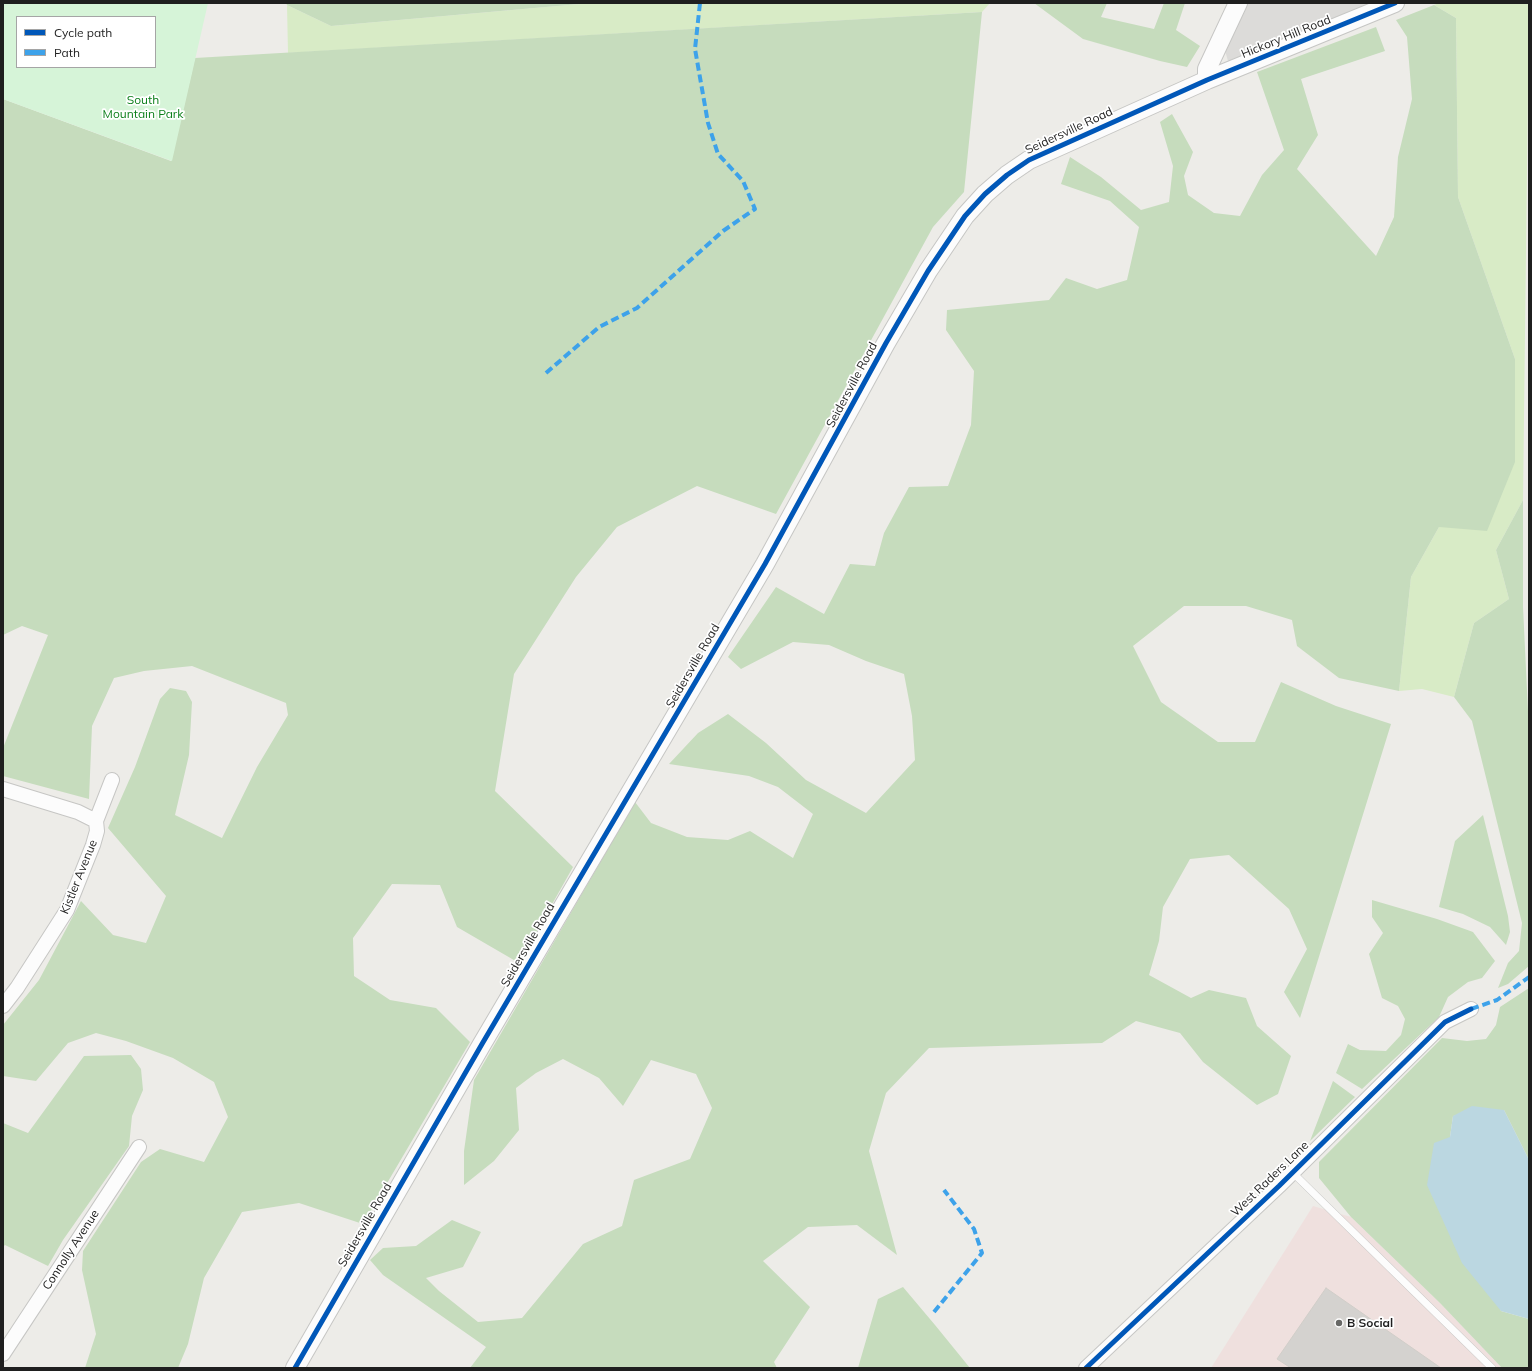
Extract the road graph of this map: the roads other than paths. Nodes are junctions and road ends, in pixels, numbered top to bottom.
1 (1238, 3) edge
2 (1395, 3) edge
3 (1206, 80) junction
4 (112, 780) dead end
5 (3, 789) edge
6 (96, 821) junction
7 (3, 1006) edge
8 (1471, 1009) dead end
9 (139, 1147) dead end
10 (1292, 1172) junction
11 (3, 1354) edge
12 (295, 1368) edge
13 (1086, 1368) edge
14 (1492, 1368) edge

1 - 3 street
2 - 3 street, Hickory Hill Road
3 - 12 street, Seidersville Road
4 - 6 street, Kistler Avenue
5 - 6 street
6 - 7 street, Kistler Avenue
8 - 10 street, West Raders Lane
9 - 11 street, Connolly Avenue
10 - 13 street, West Raders Lane
10 - 14 lane

